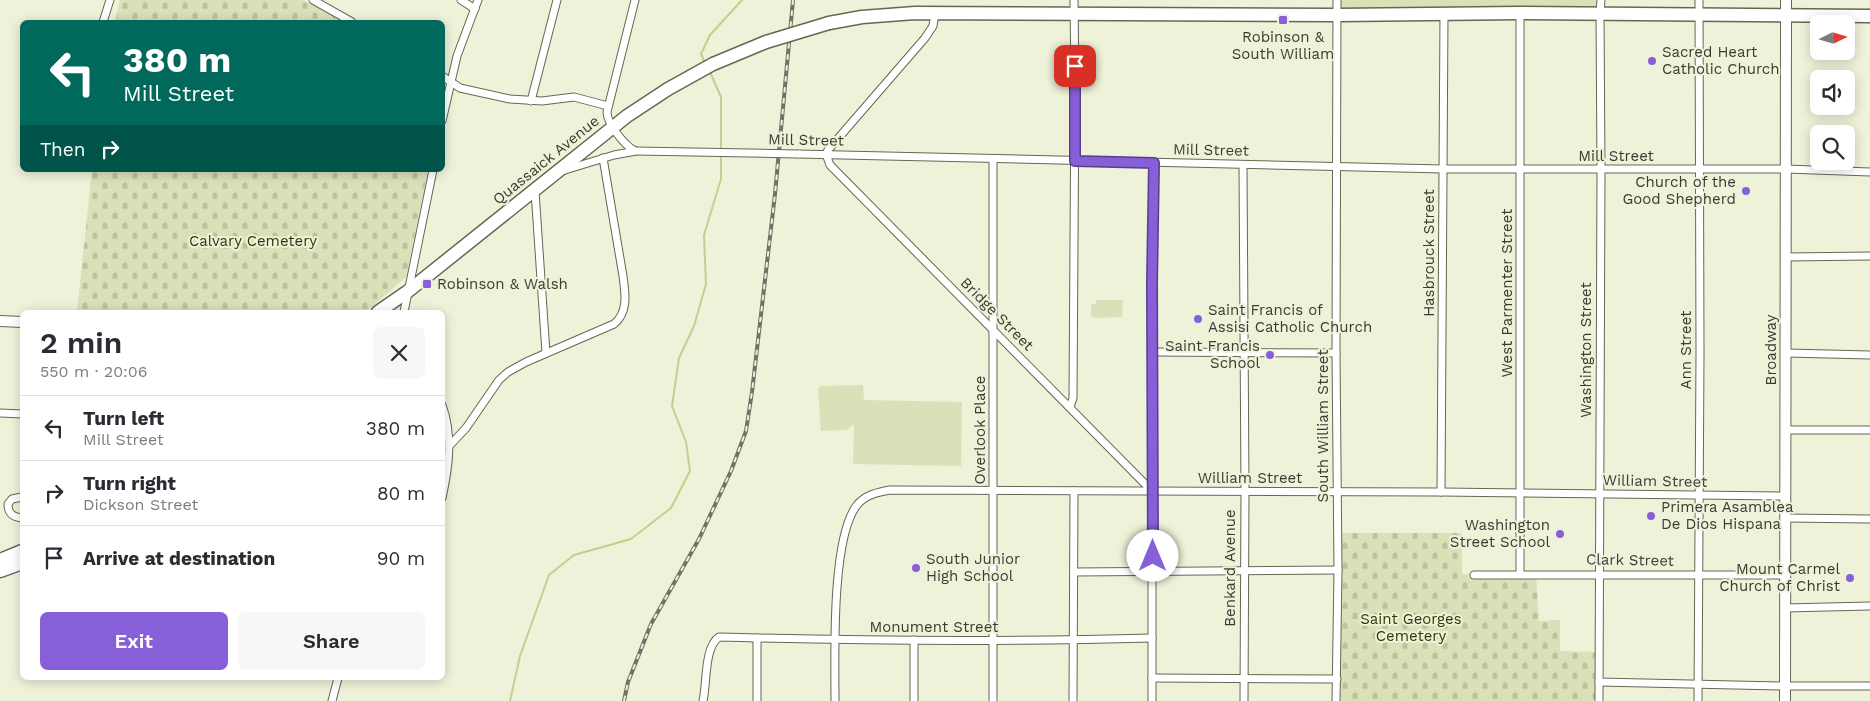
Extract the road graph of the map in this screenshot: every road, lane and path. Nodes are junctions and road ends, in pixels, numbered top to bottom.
1 (110, 0) edge
2 (461, 0) edge
3 (478, 0) edge
4 (557, 0) edge
5 (635, 0) edge
6 (1337, 0) edge
7 (1601, 0) edge
8 (1699, 0) edge
9 (1786, 0) edge
10 (317, 1) edge
11 (1074, 6) edge
12 (475, 9) junction
13 (936, 13) junction
14 (1520, 13) junction
15 (1600, 13) junction
16 (1444, 14) junction
17 (1338, 15) junction
18 (1699, 15) junction
19 (1786, 16) junction
20 (1870, 16) edge
21 (105, 20) edge
22 (349, 20) edge
23 (445, 78) edge
24 (451, 81) junction
25 (531, 101) junction
26 (608, 106) junction
27 (445, 108) edge
28 (613, 127) junction
29 (636, 151) junction
30 (826, 154) junction
31 (603, 158) junction
32 (993, 158) junction
33 (1075, 161) junction
34 (1154, 163) junction
35 (1243, 165) junction
36 (1336, 167) junction
37 (1443, 169) junction
38 (1521, 169) junction
39 (1698, 169) junction
40 (1786, 169) junction
41 (1601, 170) junction
42 (433, 172) edge
43 (557, 172) junction
44 (1870, 172) edge
45 (535, 191) junction
46 (1870, 256) edge
47 (1786, 257) junction
48 (407, 292) junction
49 (381, 310) edge
50 (390, 310) edge
51 (404, 310) edge
52 (0, 321) edge
53 (20, 322) edge
54 (993, 330) junction
55 (1152, 352) junction
56 (1244, 352) junction
57 (1336, 353) junction
58 (1786, 353) junction
59 (546, 354) junction
60 (1870, 355) edge
61 (1070, 407) junction
62 (0, 413) edge
63 (445, 413) edge
64 (20, 414) edge
65 (1786, 430) junction
66 (1870, 430) edge
67 (450, 445) junction
68 (445, 478) edge
69 (994, 491) junction
70 (1074, 491) junction
71 (1152, 491) junction
72 (1245, 491) junction
73 (1336, 492) junction
74 (1441, 492) junction
75 (1520, 494) junction
76 (1599, 494) junction
77 (1698, 496) junction
78 (1785, 496) junction
79 (20, 497) edge
80 (20, 518) edge
81 (1785, 518) junction
82 (1870, 519) edge
83 (20, 552) edge
84 (0, 560) edge
85 (20, 564) edge
86 (1338, 570) junction
87 (0, 572) edge
88 (1074, 572) junction
89 (1153, 572) junction
90 (1244, 572) junction
91 (1520, 574) junction
92 (1599, 574) junction
93 (1474, 575) dead end
94 (1698, 575) junction
95 (1785, 575) junction
96 (1870, 606) edge
97 (1785, 608) junction
98 (757, 638) junction
99 (1152, 638) junction
100 (914, 640) junction
101 (993, 640) junction
102 (1073, 640) junction
103 (836, 641) junction
104 (1152, 678) junction
105 (1244, 678) junction
106 (1336, 679) junction
107 (337, 680) edge
108 (1599, 682) junction
109 (1698, 684) junction
110 (1785, 686) junction
111 (1870, 686) edge
112 (332, 701) edge
113 (703, 701) edge
114 (757, 701) edge
115 (835, 701) edge
116 (914, 701) edge
117 (993, 701) edge
118 (1073, 701) edge
119 (1152, 701) edge
120 (1244, 701) edge
121 (1336, 701) edge
122 (1599, 701) edge
123 (1698, 701) edge
124 (1785, 701) edge

1 - 21 street
2 - 12 street
3 - 12 street
4 - 25 street
5 - 26 street
6 - 17 street, South William Street
7 - 15 street, Washington Street
8 - 18 street, Ann Street
9 - 19 street, Broadway
10 - 22 street
11 - 13 highway, Quassaick Avenue
11 - 17 highway, Quassaick Avenue
11 - 33 street
12 - 24 street
13 - 28 highway, Quassaick Avenue, bridge
13 - 30 street
14 - 15 highway, Quassaick Avenue
14 - 16 highway, Quassaick Avenue
14 - 38 street, West Parmenter Street
15 - 18 highway, Quassaick Avenue
15 - 41 street, Washington Street
16 - 17 highway, Quassaick Avenue
16 - 37 street, Hasbrouck Street
17 - 36 street, South William Street
18 - 19 highway, Quassaick Avenue
18 - 39 street, Ann Street
19 - 20 highway, Quassaick Avenue
19 - 40 street, Broadway
23 - 24 street
24 - 25 street
24 - 27 street
25 - 26 street
26 - 28 street
28 - 29 street
28 - 43 highway, Quassaick Avenue
29 - 30 street, Mill Street, bridge
29 - 31 street, Mill Street
30 - 32 street, Mill Street
30 - 54 street, Bridge Street
31 - 43 street, Mill Street
31 - 59 street
32 - 33 street, Mill Street
32 - 54 street, Overlook Place
33 - 34 street, Mill Street
33 - 61 street
34 - 35 street, Mill Street
34 - 55 street
35 - 36 street, Mill Street
35 - 56 street, Benkard Avenue
36 - 37 street, Mill Street
36 - 57 street, South William Street
37 - 38 street, Mill Street
37 - 74 street, Hasbrouck Street
38 - 41 street, Mill Street
38 - 75 street, West Parmenter Street
39 - 40 street, Mill Street
39 - 41 street, Mill Street
39 - 77 street, Ann Street
40 - 44 street, Mill Street
40 - 47 street, Broadway
41 - 76 street, Washington Street
42 - 48 street
43 - 45 highway, Quassaick Avenue
45 - 48 highway, Quassaick Avenue
45 - 59 street
46 - 47 street
47 - 58 street, Broadway
48 - 49 highway, Quassaick Avenue
48 - 50 highway, Quassaick Avenue
48 - 51 street
52 - 53 street
54 - 61 street, Bridge Street
54 - 69 street, Overlook Place
55 - 56 street
55 - 71 street
56 - 57 street
56 - 72 street, Benkard Avenue
57 - 73 street, South William Street
58 - 60 street
58 - 65 street, Broadway
59 - 67 street
61 - 71 street, Bridge Street
62 - 64 street
63 - 67 street
65 - 66 street
65 - 78 street, Broadway
67 - 68 street
69 - 70 street, William Street
69 - 101 street, Overlook Place
69 - 103 street, William Street
70 - 71 street, William Street
70 - 88 street
71 - 72 street, William Street
71 - 89 street
72 - 73 street, William Street
72 - 90 street, Benkard Avenue
73 - 74 street, William Street
73 - 86 street, South William Street
74 - 75 street, William Street
75 - 76 street, William Street
75 - 91 street, West Parmenter Street
76 - 77 street, William Street
76 - 92 street, Washington Street
77 - 78 street, William Street
77 - 94 street, Ann Street
78 - 81 street, Broadway
79 - 80 street
81 - 82 street
81 - 95 street, Broadway
83 - 84 highway
85 - 87 highway
86 - 90 street
86 - 106 street, South William Street
88 - 89 street
88 - 102 street
89 - 90 street
89 - 99 street
90 - 105 street, Benkard Avenue
91 - 92 street, Clark Street
91 - 93 street, Clark Street
92 - 94 street, Clark Street
92 - 108 street, Washington Street
94 - 95 street, Clark Street
94 - 109 street, Ann Street
95 - 97 street, Broadway
96 - 97 street
97 - 110 street, Broadway
98 - 103 street, Monument Street
98 - 113 street, Monument Street
98 - 114 street
99 - 102 street, Monument Street
99 - 104 street
100 - 101 street, Monument Street
100 - 103 street, Monument Street
100 - 116 street
101 - 102 street, Monument Street
101 - 117 street, Overlook Place
102 - 118 street
103 - 115 street, William Street
104 - 105 street
104 - 119 street
105 - 106 street
105 - 120 street, Benkard Avenue
106 - 121 street, South William Street
107 - 112 street
108 - 109 street
108 - 122 street, Washington Street
109 - 110 street
109 - 123 street, Ann Street
110 - 111 street
110 - 124 street, Broadway

